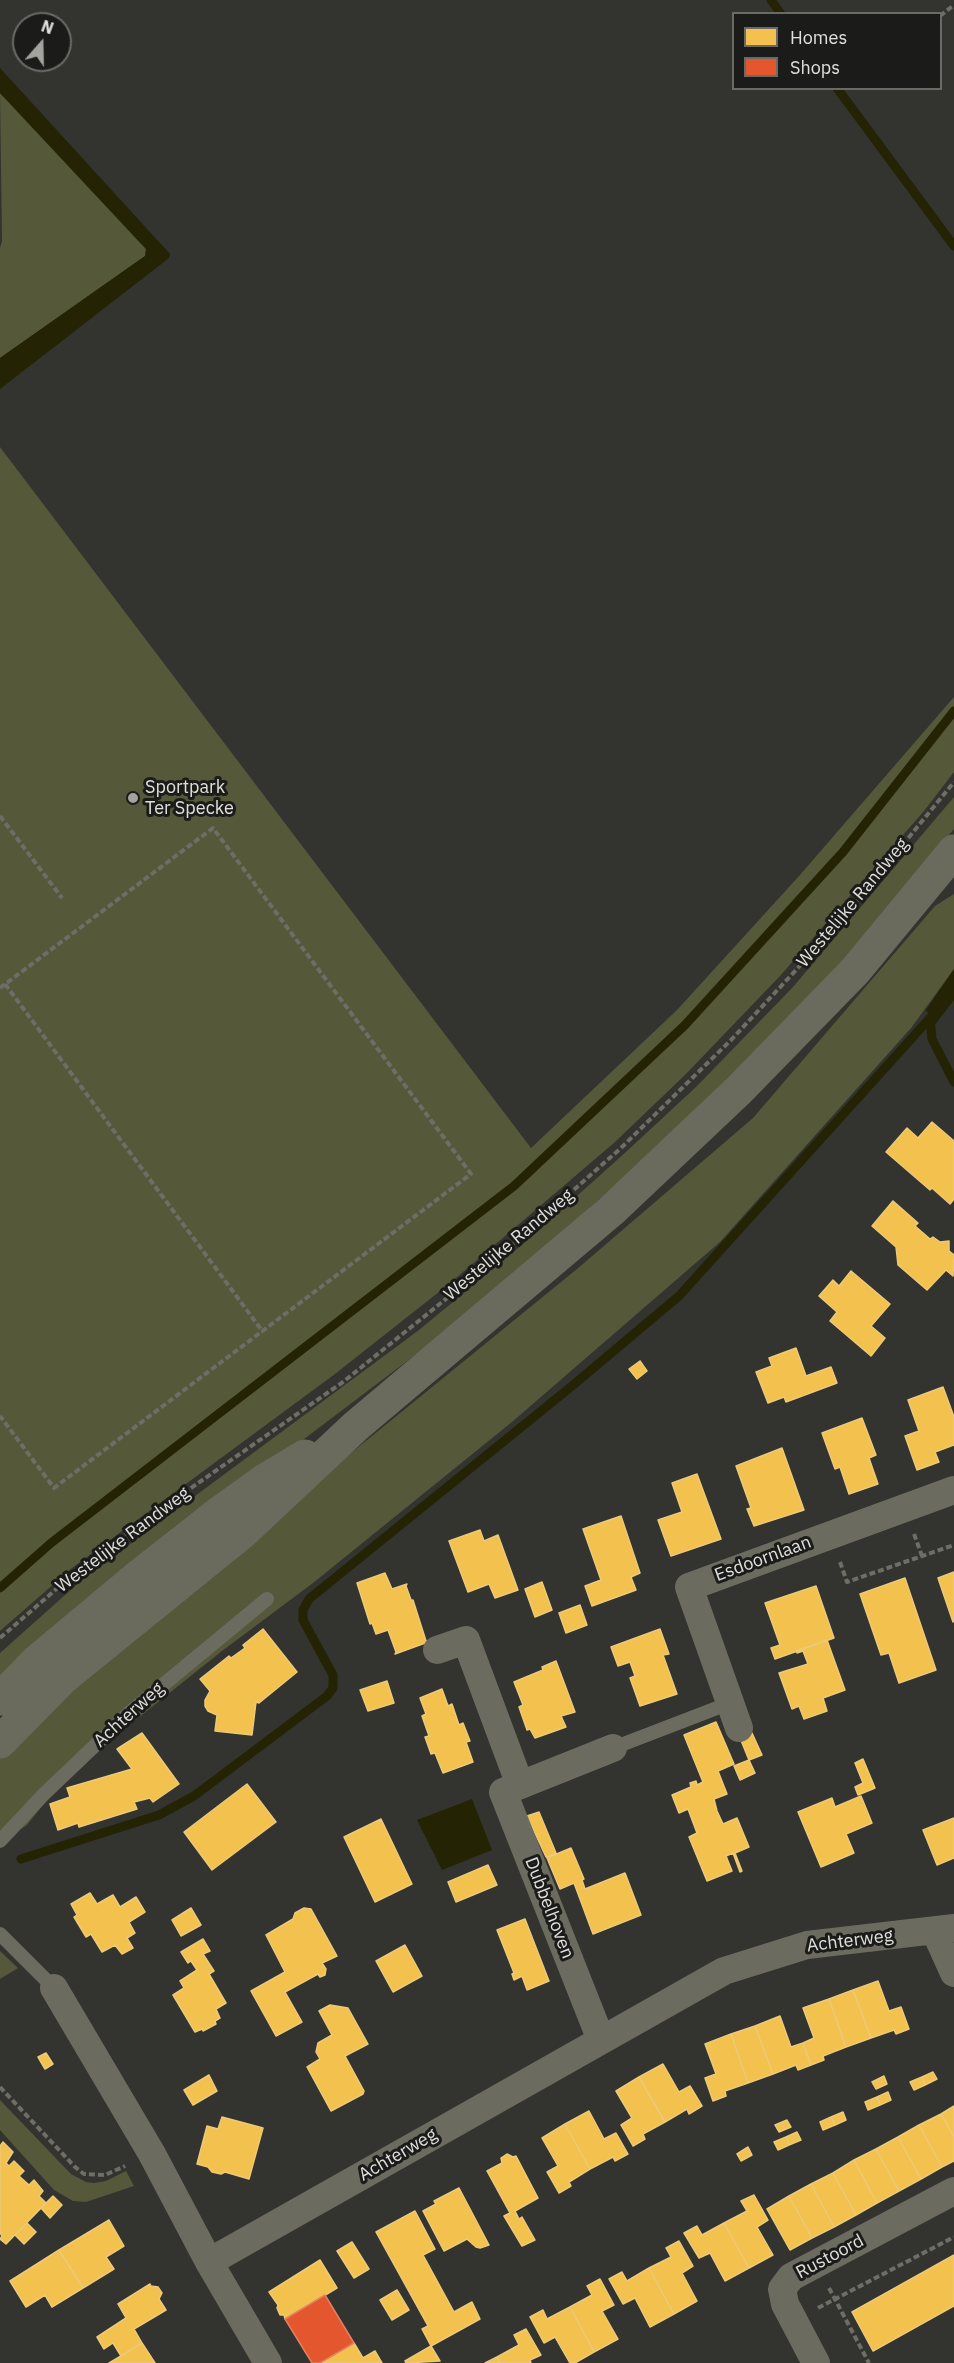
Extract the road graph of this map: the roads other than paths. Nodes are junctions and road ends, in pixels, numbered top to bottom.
1 (954, 851) edge
2 (356, 1426) junction
3 (954, 1490) edge
4 (267, 1599) dead end
5 (437, 1650) dead end
6 (0, 1699) edge
7 (735, 1715) joint
8 (0, 1742) edge
9 (613, 1748) joint
10 (520, 1785) junction
11 (0, 1841) edge
12 (944, 1929) edge
13 (0, 1934) edge
14 (954, 1973) edge
15 (54, 1988) joint
16 (601, 2040) junction
17 (954, 2191) edge
18 (209, 2262) junction
19 (268, 2363) edge
20 (816, 2363) edge

1 - 2 main road, Westelijke Randweg
2 - 6 main road, Westelijke Randweg
2 - 8 main road, Westelijke Randweg
3 - 7 street, Esdoornlaan
4 - 11 lane, Achterweg
5 - 10 street
7 - 9 lane, Esdoornlaan
9 - 10 street
10 - 16 street, Dubbelhoven
12 - 14 street
12 - 16 street, Achterweg
13 - 15 lane
15 - 18 street
16 - 18 street, Achterweg
17 - 20 street, Rustoord
18 - 19 street

